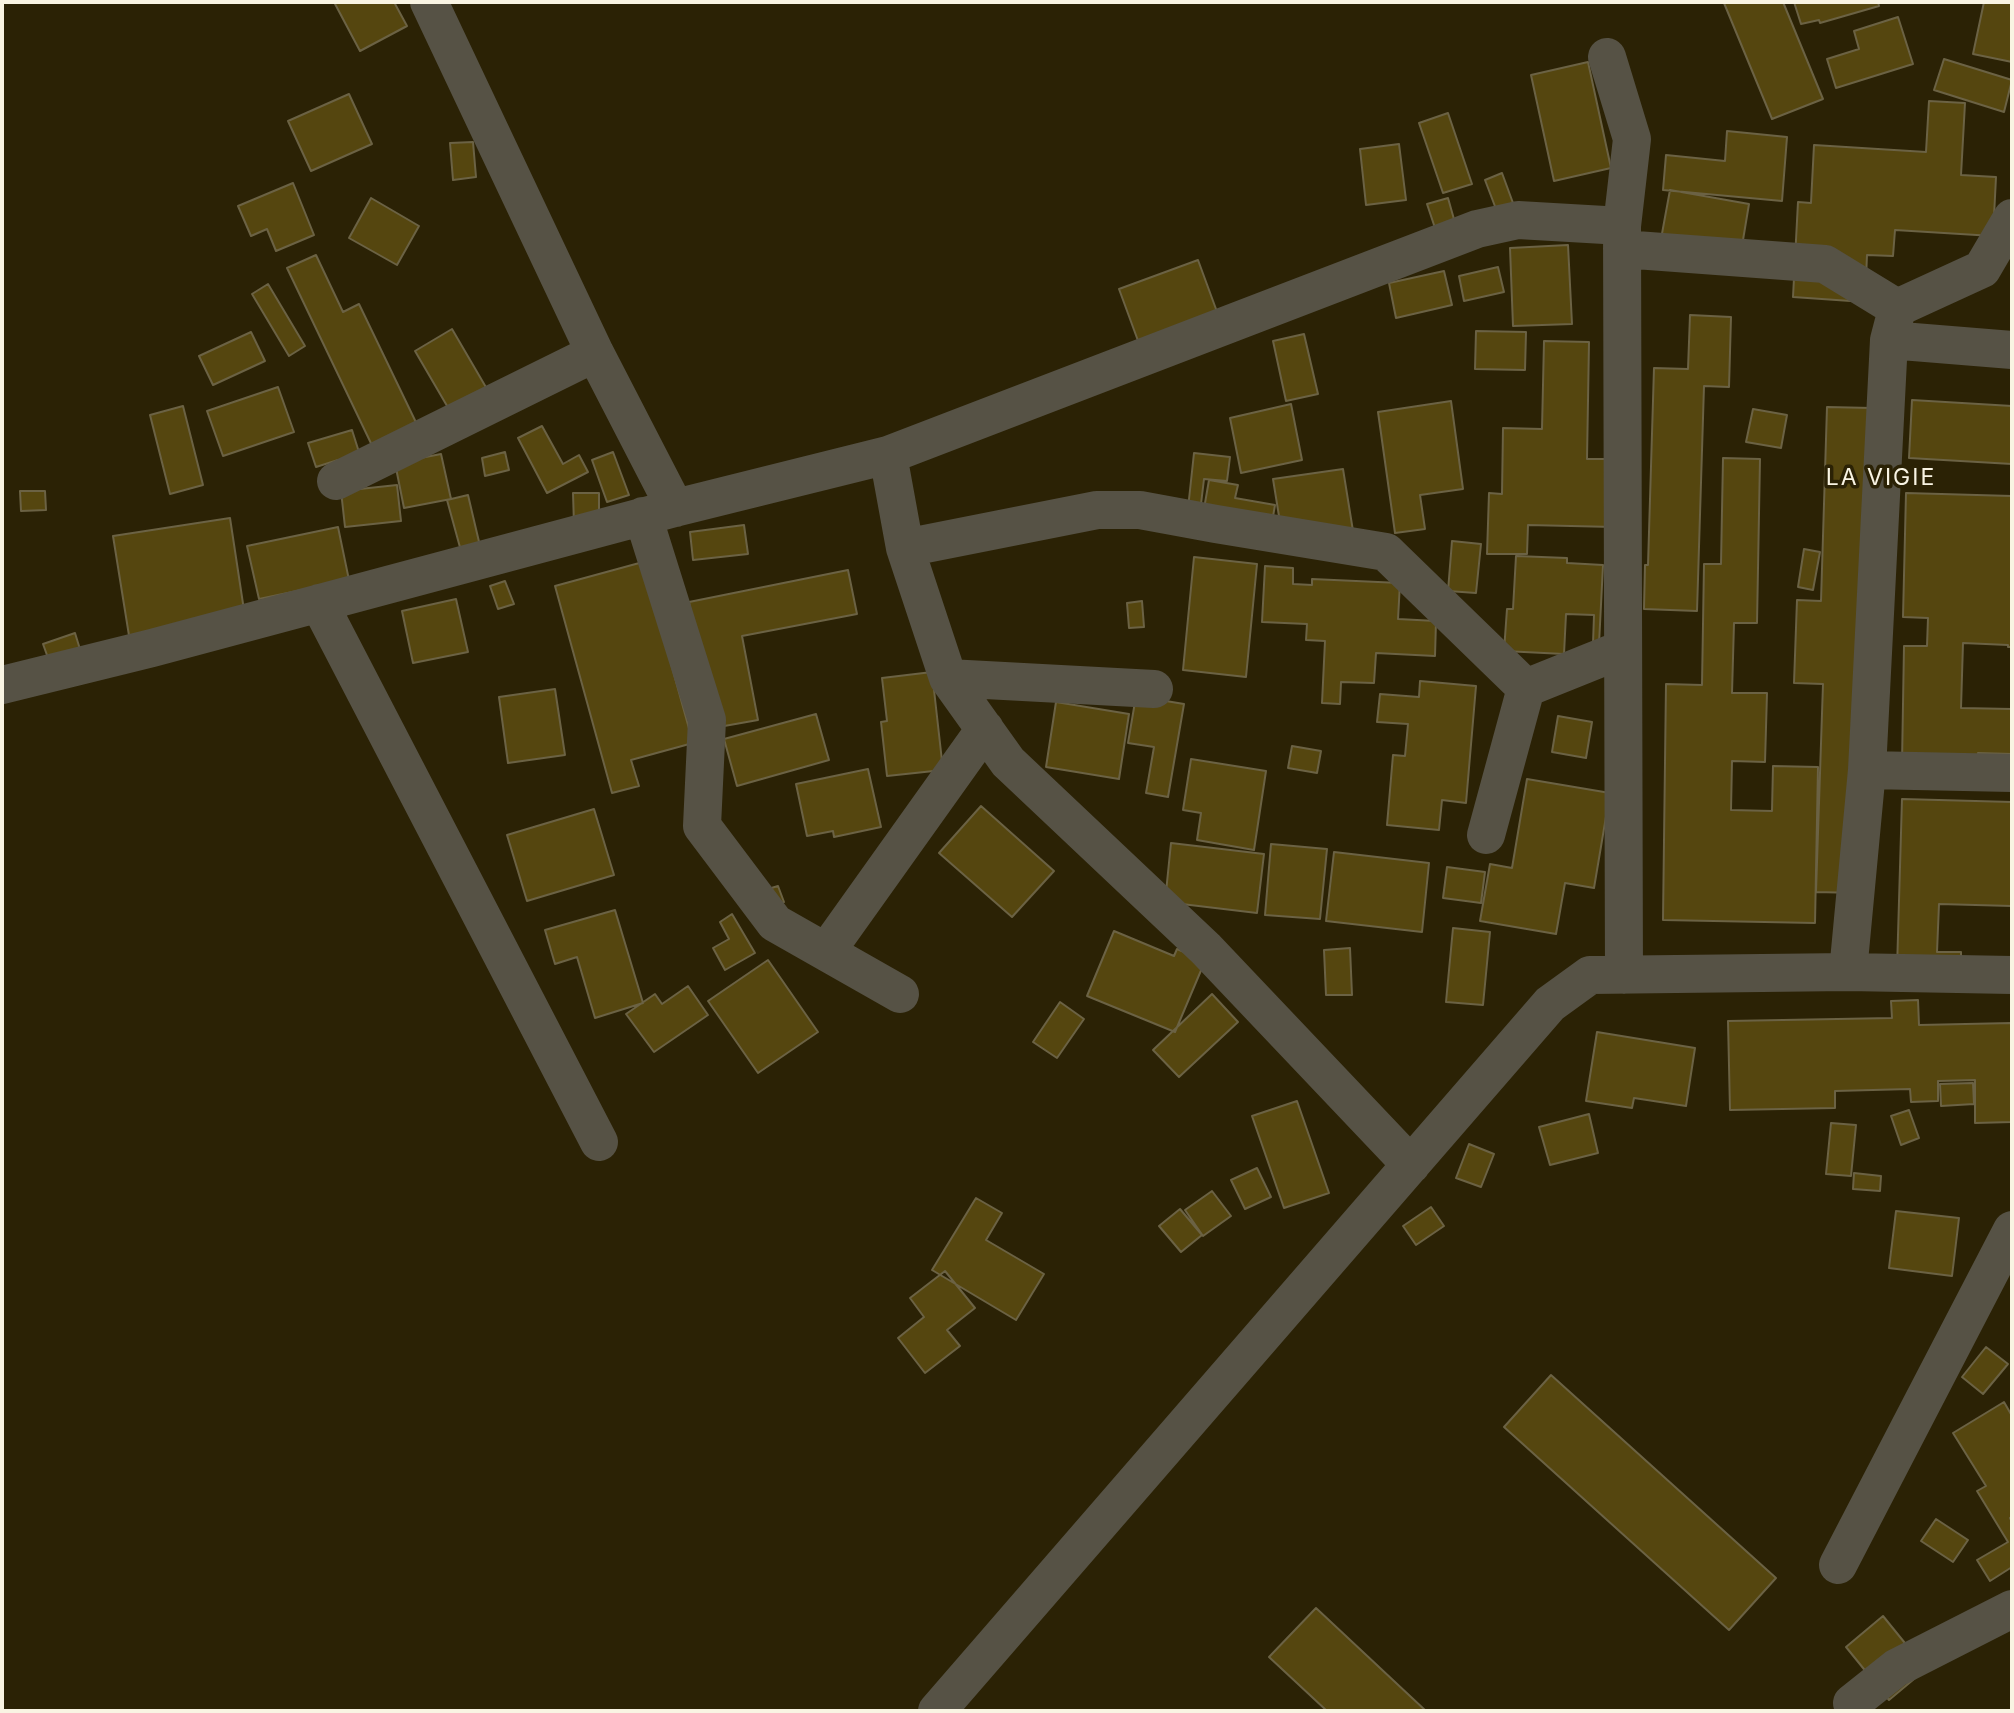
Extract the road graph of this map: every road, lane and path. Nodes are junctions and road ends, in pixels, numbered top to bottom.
1 (429, 2) edge
2 (1608, 57) dead end
3 (2012, 218) edge
4 (1622, 237) junction
5 (1893, 324) junction
6 (2012, 350) edge
7 (595, 352) junction
8 (888, 455) junction
9 (336, 481) dead end
10 (659, 512) junction
11 (905, 548) junction
12 (319, 603) junction
13 (1623, 649) junction
14 (948, 678) junction
15 (2, 685) edge
16 (1526, 688) junction
17 (1154, 689) dead end
18 (985, 729) junction
19 (1867, 770) junction
20 (2012, 773) edge
21 (1486, 835) dead end
22 (825, 952) junction
23 (1848, 972) junction
24 (1624, 975) junction
25 (2012, 975) edge
26 (900, 994) dead end
27 (599, 1142) dead end
28 (1411, 1165) junction
29 (2012, 1230) edge
30 (1838, 1565) dead end
31 (2012, 1609) edge
32 (1852, 1703) dead end
33 (937, 1711) edge

1 - 7 street
2 - 4 street
3 - 5 street
4 - 5 street
4 - 8 street
4 - 13 street
5 - 6 street
5 - 19 street
7 - 9 street
7 - 10 street
8 - 10 street
8 - 11 street
10 - 12 street
10 - 22 street
11 - 14 street
11 - 16 street
12 - 15 street
12 - 27 street
13 - 16 street
13 - 24 street
14 - 17 street
14 - 18 street
16 - 21 street
18 - 22 street
18 - 28 street
19 - 20 street
19 - 23 street
22 - 26 street
23 - 24 street
23 - 25 street
24 - 28 street
28 - 33 street
29 - 30 street
31 - 32 street

